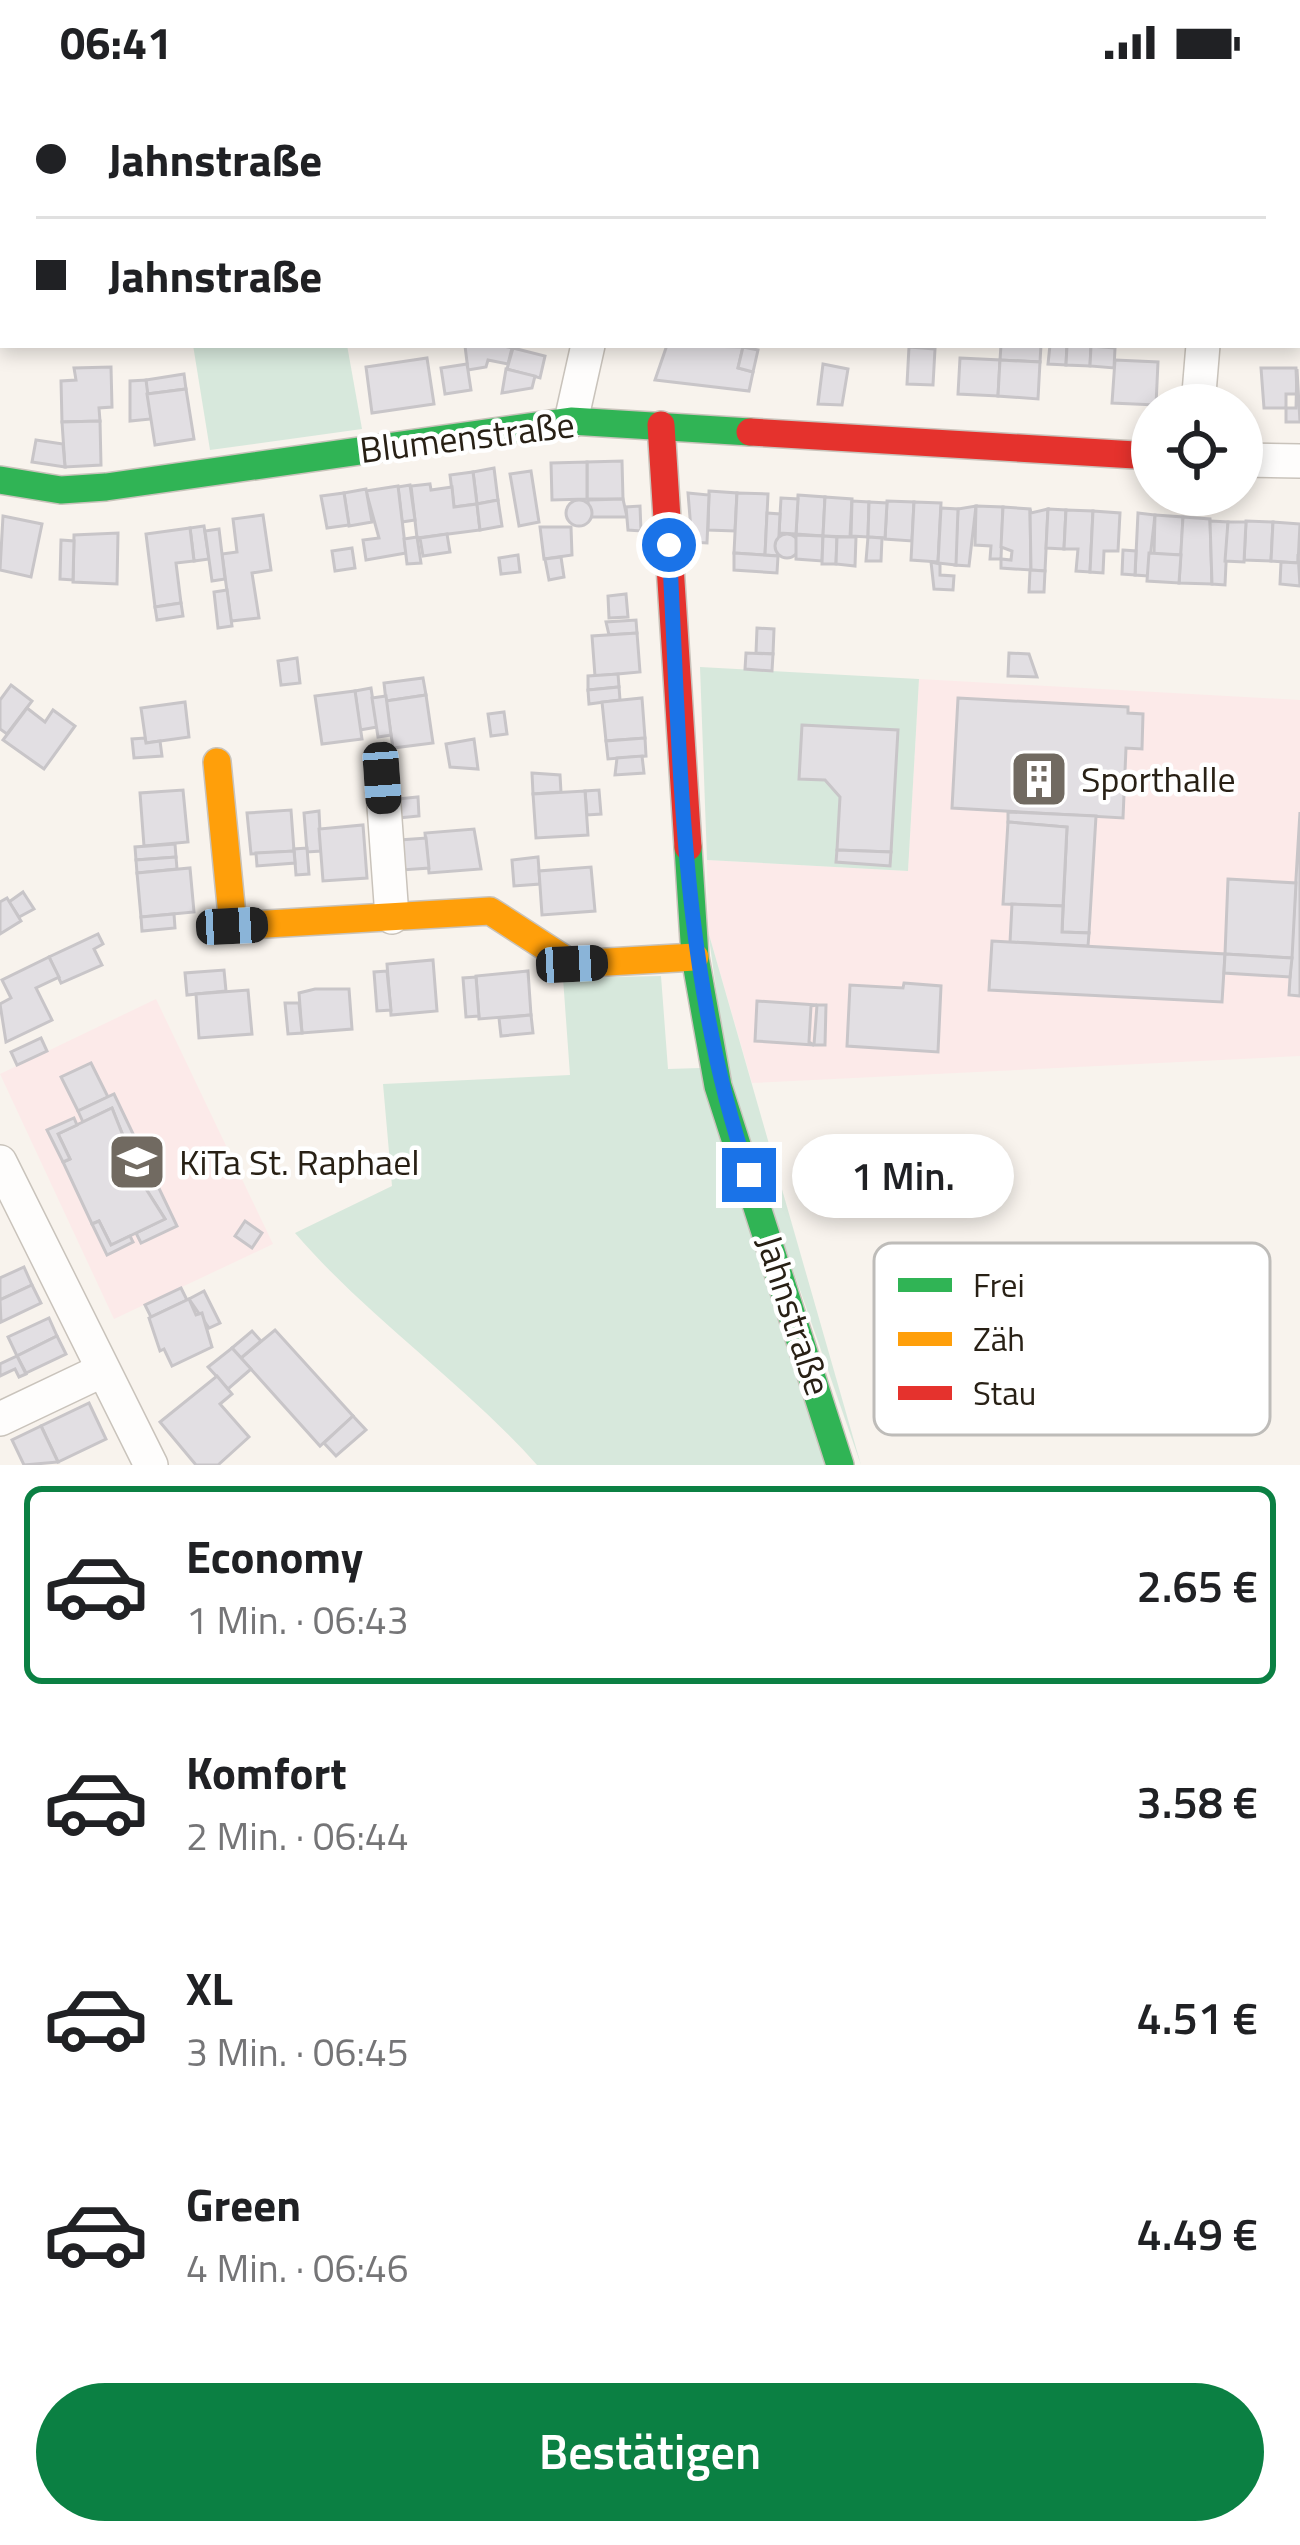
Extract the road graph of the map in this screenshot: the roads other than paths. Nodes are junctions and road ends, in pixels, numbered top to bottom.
1 (587, 348) edge
2 (1203, 348) edge
3 (1200, 384) edge
4 (572, 421) junction
5 (661, 425) junction
6 (1131, 455) edge
7 (1263, 460) edge
8 (1300, 461) edge
9 (0, 480) edge
10 (217, 762) dead end
11 (382, 778) dead end
12 (392, 917) junction
13 (695, 957) junction
14 (0, 1162) edge
15 (101, 1371) junction
16 (0, 1419) edge
17 (152, 1465) edge
18 (840, 1465) edge

1 - 4 street
2 - 3 street
4 - 5 street, Blumenstraße
4 - 9 street, Blumenstraße
5 - 6 street, Blumenstraße
5 - 13 street, Jahnstraße
7 - 8 street
10 - 12 street
11 - 12 street
12 - 13 street
13 - 18 street, Jahnstraße
14 - 15 street
15 - 16 street
15 - 17 street

